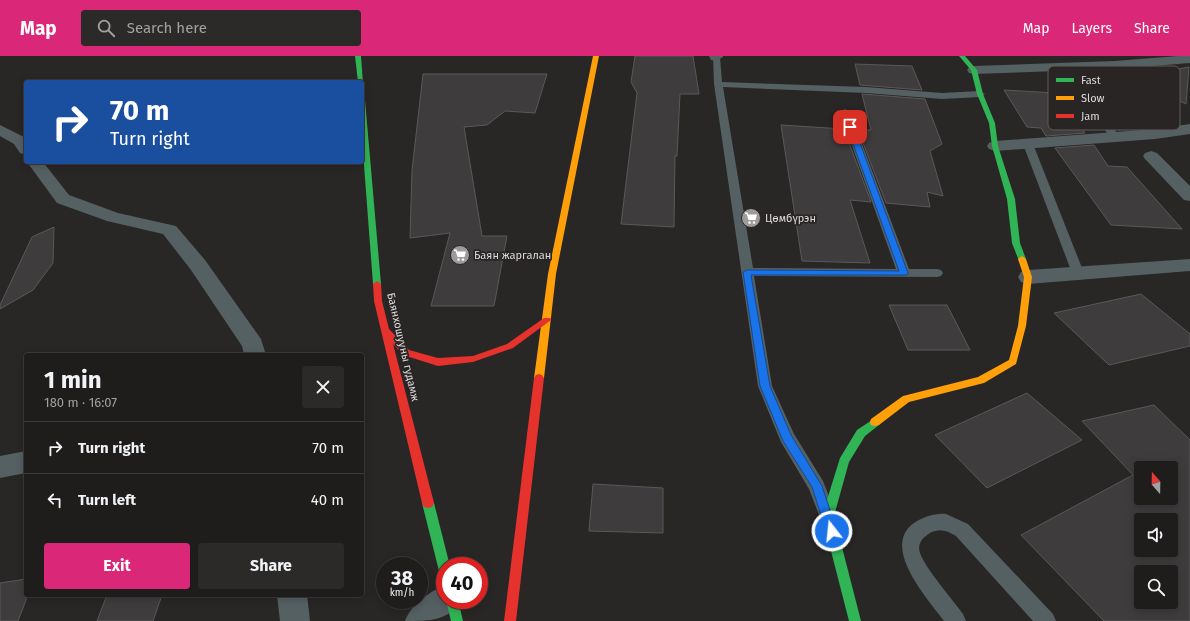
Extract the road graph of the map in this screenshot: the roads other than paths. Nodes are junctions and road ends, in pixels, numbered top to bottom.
1 (358, 56) edge
2 (596, 56) edge
3 (716, 56) edge
4 (962, 56) edge
5 (1190, 59) edge
6 (1087, 66) edge
7 (1048, 67) edge
8 (974, 70) junction
9 (360, 80) edge
10 (718, 84) junction
11 (980, 94) junction
12 (845, 112) dead end
13 (364, 125) edge
14 (1190, 129) edge
15 (1110, 130) edge
16 (1, 131) edge
17 (1115, 138) junction
18 (1028, 144) junction
19 (996, 146) junction
20 (24, 147) edge
21 (1151, 156) dead end
22 (37, 164) edge
23 (1190, 196) edge
24 (1190, 264) edge
25 (747, 272) junction
26 (904, 273) junction
27 (936, 273) dead end
28 (1078, 273) junction
29 (1028, 277) junction
30 (547, 320) junction
31 (386, 330) junction
32 (255, 353) edge
33 (24, 462) edge
34 (0, 467) edge
35 (828, 516) junction
36 (442, 557) edge
37 (292, 597) edge
38 (436, 608) edge
39 (454, 609) edge
40 (295, 621) edge
41 (420, 621) edge
42 (457, 621) edge
43 (510, 621) edge
44 (855, 621) edge
45 (956, 621) edge
46 (1046, 621) edge

1 - 9 street
2 - 30 street
3 - 10 lane
4 - 8 street
5 - 6 street
7 - 8 street
8 - 11 street
10 - 11 lane
10 - 25 lane
11 - 19 street
12 - 26 lane
13 - 31 street, Баянхошууны гудамж
14 - 17 street
15 - 17 lane
16 - 20 street
17 - 18 street
18 - 19 street
18 - 28 lane
19 - 29 street
21 - 23 street
22 - 32 street
24 - 28 street
25 - 26 lane
25 - 35 lane
26 - 27 lane
28 - 29 street
29 - 35 street
30 - 31 street
30 - 43 street
31 - 36 street, Баянхошууны гудамж
33 - 34 street
35 - 44 street
37 - 40 street
38 - 41 street
39 - 42 street
45 - 46 lane

